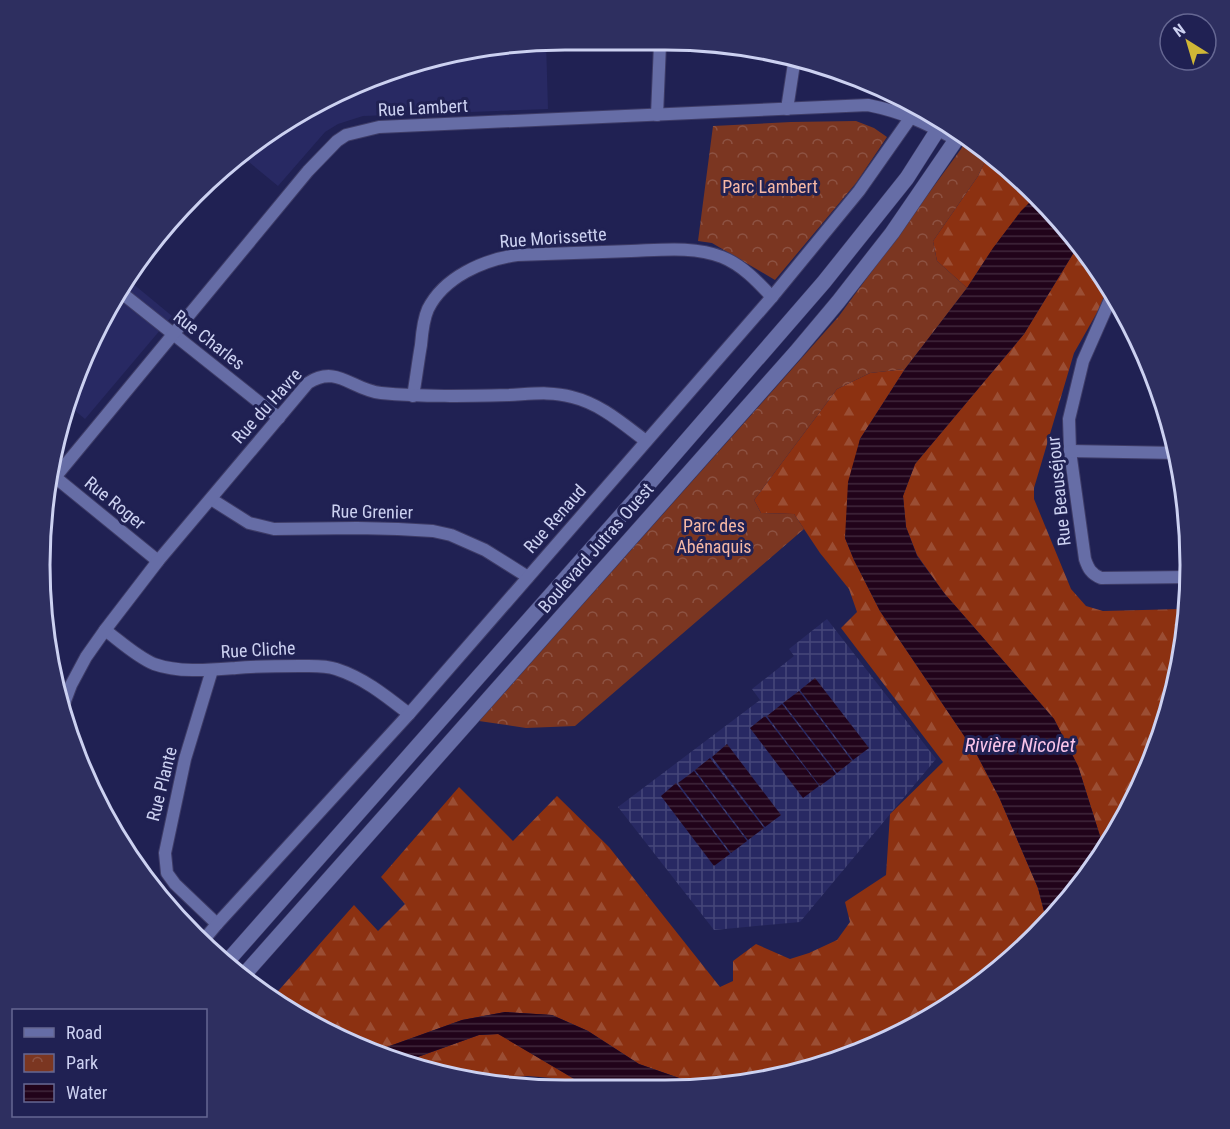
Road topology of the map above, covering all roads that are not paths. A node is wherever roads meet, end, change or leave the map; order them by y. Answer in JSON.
{"nodes":[{"id":1,"x":660,"y":50,"type":"edge"},
{"id":2,"x":794,"y":66,"type":"edge"},
{"id":3,"x":787,"y":109,"type":"junction"},
{"id":4,"x":910,"y":111,"type":"edge"},
{"id":5,"x":914,"y":113,"type":"edge"},
{"id":6,"x":657,"y":115,"type":"junction"},
{"id":7,"x":939,"y":128,"type":"edge"},
{"id":8,"x":957,"y":140,"type":"edge"},
{"id":9,"x":125,"y":296,"type":"edge"},
{"id":10,"x":772,"y":297,"type":"junction"},
{"id":11,"x":1109,"y":302,"type":"edge"},
{"id":12,"x":172,"y":334,"type":"junction"},
{"id":13,"x":413,"y":396,"type":"junction"},
{"id":14,"x":279,"y":418,"type":"junction"},
{"id":15,"x":646,"y":441,"type":"junction"},
{"id":16,"x":1070,"y":451,"type":"junction"},
{"id":17,"x":1168,"y":453,"type":"edge"},
{"id":18,"x":58,"y":471,"type":"edge"},
{"id":19,"x":56,"y":483,"type":"edge"},
{"id":20,"x":211,"y":499,"type":"junction"},
{"id":21,"x":158,"y":561,"type":"junction"},
{"id":22,"x":1180,"y":577,"type":"edge"},
{"id":23,"x":528,"y":578,"type":"junction"},
{"id":24,"x":105,"y":630,"type":"junction"},
{"id":25,"x":212,"y":670,"type":"junction"},
{"id":26,"x":67,"y":697,"type":"edge"},
{"id":27,"x":409,"y":714,"type":"junction"},
{"id":28,"x":217,"y":924,"type":"junction"},
{"id":29,"x":207,"y":936,"type":"edge"},
{"id":30,"x":231,"y":957,"type":"edge"},
{"id":31,"x":248,"y":970,"type":"edge"}],
"edges":[{"from":1,"to":6,"type":"street"},
{"from":2,"to":3,"type":"street"},
{"from":3,"to":4,"type":"street","name":"Rue Lambert"},
{"from":3,"to":6,"type":"street","name":"Rue Lambert"},
{"from":5,"to":10,"type":"street","name":"Rue Renaud"},
{"from":6,"to":12,"type":"street","name":"Rue Lambert"},
{"from":7,"to":30,"type":"main road","name":"Boulevard Jutras Ouest"},
{"from":8,"to":31,"type":"main road","name":"Boulevard Jutras Ouest"},
{"from":9,"to":12,"type":"street","name":"Rue Charles"},
{"from":10,"to":13,"type":"street","name":"Rue Morissette"},
{"from":10,"to":15,"type":"street","name":"Rue Renaud"},
{"from":11,"to":16,"type":"street","name":"Rue Beauséjour"},
{"from":12,"to":14,"type":"street","name":"Rue Charles"},
{"from":12,"to":18,"type":"street","name":"Rue Lambert"},
{"from":13,"to":14,"type":"street","name":"Rue du Havre"},
{"from":13,"to":15,"type":"street","name":"Rue du Havre"},
{"from":14,"to":20,"type":"street","name":"Rue du Havre"},
{"from":15,"to":23,"type":"street","name":"Rue Renaud"},
{"from":16,"to":17,"type":"street"},
{"from":16,"to":22,"type":"street","name":"Rue Beauséjour"},
{"from":19,"to":21,"type":"street","name":"Rue Roger"},
{"from":20,"to":21,"type":"street","name":"Rue du Havre"},
{"from":20,"to":23,"type":"street","name":"Rue Grenier"},
{"from":21,"to":24,"type":"street","name":"Rue du Havre"},
{"from":23,"to":27,"type":"street","name":"Rue Renaud"},
{"from":24,"to":25,"type":"street","name":"Rue Cliche"},
{"from":24,"to":26,"type":"street","name":"Rue du Havre"},
{"from":25,"to":27,"type":"street","name":"Rue Cliche"},
{"from":25,"to":28,"type":"street","name":"Rue Plante"},
{"from":27,"to":28,"type":"street","name":"Rue Renaud"},
{"from":28,"to":29,"type":"street","name":"Rue Renaud"}]}
